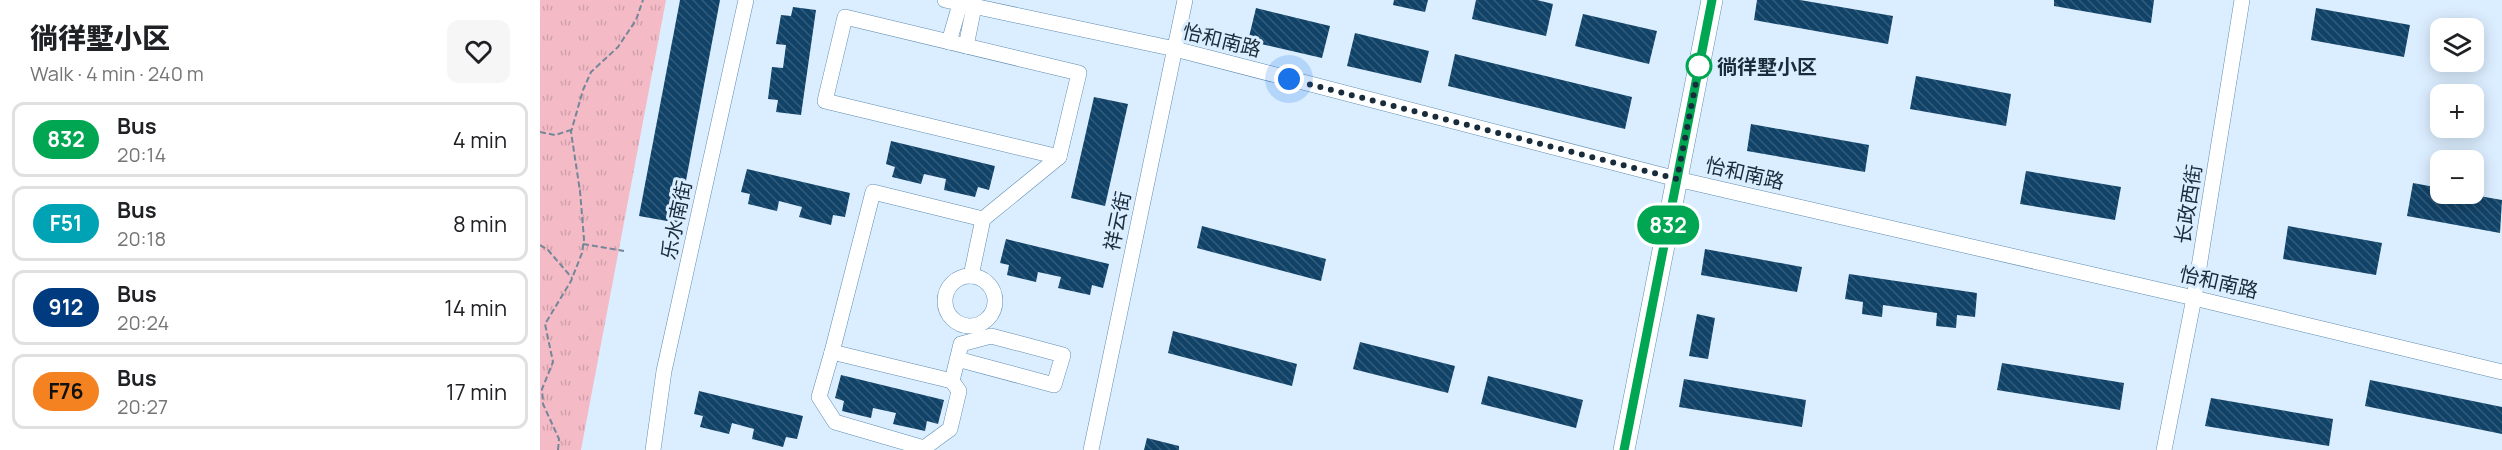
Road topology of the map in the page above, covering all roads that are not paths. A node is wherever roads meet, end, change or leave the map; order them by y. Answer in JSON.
{"nodes":[{"id":1,"x":746,"y":0,"type":"edge"},
{"id":2,"x":1185,"y":0,"type":"edge"},
{"id":3,"x":1712,"y":0,"type":"edge"},
{"id":4,"x":2242,"y":0,"type":"edge"},
{"id":5,"x":959,"y":4,"type":"edge"},
{"id":6,"x":949,"y":42,"type":"junction"},
{"id":7,"x":966,"y":46,"type":"junction"},
{"id":8,"x":1175,"y":49,"type":"junction"},
{"id":9,"x":1059,"y":157,"type":"junction"},
{"id":10,"x":1677,"y":179,"type":"junction"},
{"id":11,"x":983,"y":219,"type":"junction"},
{"id":12,"x":971,"y":276,"type":"junction"},
{"id":13,"x":2194,"y":298,"type":"junction"},
{"id":14,"x":972,"y":333,"type":"junction"},
{"id":15,"x":832,"y":352,"type":"junction"},
{"id":16,"x":957,"y":359,"type":"junction"},
{"id":17,"x":2502,"y":372,"type":"edge"},
{"id":18,"x":952,"y":381,"type":"junction"},
{"id":19,"x":653,"y":450,"type":"edge"},
{"id":20,"x":1091,"y":450,"type":"edge"},
{"id":21,"x":1624,"y":450,"type":"edge"},
{"id":22,"x":2164,"y":450,"type":"edge"}],
"edges":[{"from":1,"to":19,"type":"street","name":"乐水南街"},
{"from":2,"to":8,"type":"street","name":"祥云街"},
{"from":3,"to":10,"type":"street"},
{"from":4,"to":13,"type":"street","name":"长政西街"},
{"from":5,"to":6,"type":"street"},
{"from":5,"to":7,"type":"street"},
{"from":5,"to":8,"type":"street","name":"怡和南路"},
{"from":6,"to":7,"type":"street"},
{"from":6,"to":9,"type":"street"},
{"from":7,"to":9,"type":"street"},
{"from":8,"to":10,"type":"street","name":"怡和南路"},
{"from":8,"to":20,"type":"street","name":"祥云街"},
{"from":9,"to":11,"type":"street"},
{"from":10,"to":13,"type":"street","name":"怡和南路"},
{"from":10,"to":21,"type":"street"},
{"from":11,"to":12,"type":"street"},
{"from":11,"to":15,"type":"street"},
{"from":12,"to":14,"type":"street"},
{"from":12,"to":14,"type":"street"},
{"from":13,"to":17,"type":"street","name":"怡和南路"},
{"from":13,"to":22,"type":"street","name":"长政西街"},
{"from":14,"to":16,"type":"street"},
{"from":14,"to":16,"type":"street"},
{"from":15,"to":18,"type":"street"},
{"from":15,"to":18,"type":"street"},
{"from":16,"to":18,"type":"street"}]}
